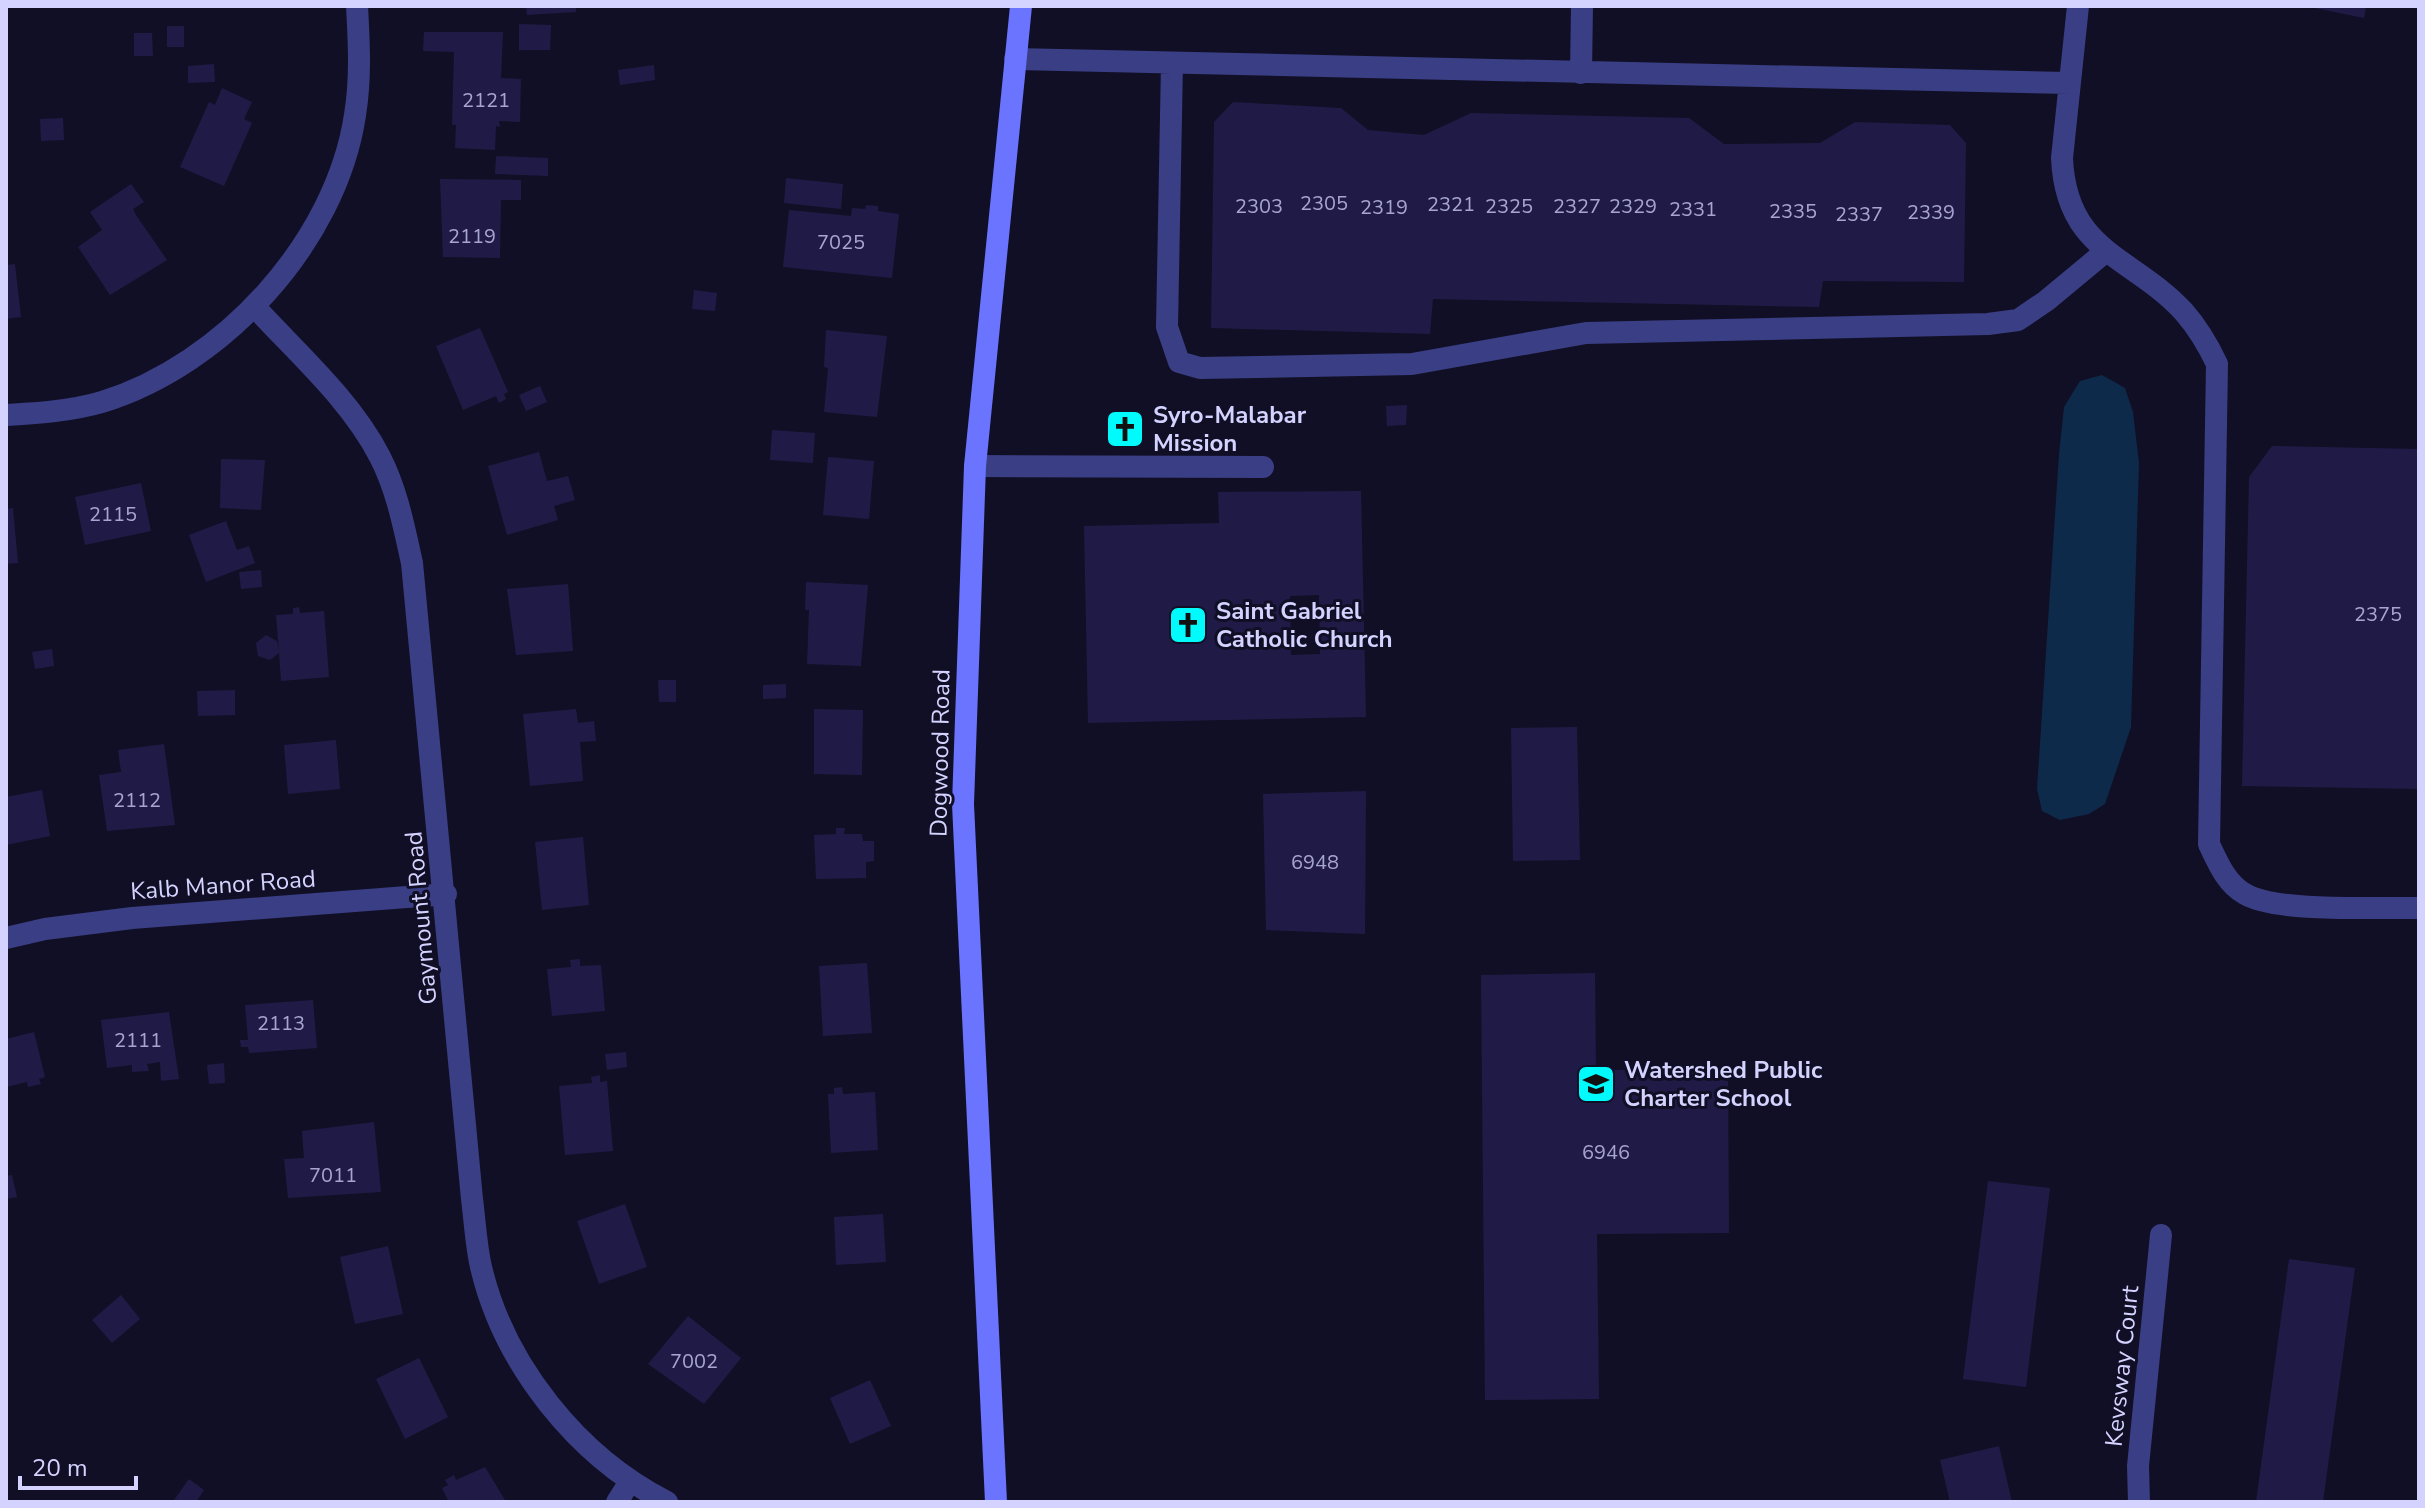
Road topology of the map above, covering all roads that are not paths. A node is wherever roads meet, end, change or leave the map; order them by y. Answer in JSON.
{"nodes":[{"id":1,"x":357,"y":6,"type":"edge"},
{"id":2,"x":1021,"y":6,"type":"edge"},
{"id":3,"x":1582,"y":6,"type":"edge"},
{"id":4,"x":2078,"y":6,"type":"edge"},
{"id":5,"x":1015,"y":59,"type":"junction"},
{"id":6,"x":1172,"y":63,"type":"junction"},
{"id":7,"x":1581,"y":73,"type":"junction"},
{"id":8,"x":2069,"y":83,"type":"junction"},
{"id":9,"x":2105,"y":252,"type":"junction"},
{"id":10,"x":254,"y":306,"type":"junction"},
{"id":11,"x":6,"y":415,"type":"edge"},
{"id":12,"x":975,"y":466,"type":"junction"},
{"id":13,"x":1263,"y":467,"type":"dead end"},
{"id":14,"x":446,"y":894,"type":"junction"},
{"id":15,"x":2419,"y":908,"type":"edge"},
{"id":16,"x":6,"y":938,"type":"edge"},
{"id":17,"x":2161,"y":1235,"type":"dead end"},
{"id":18,"x":623,"y":1492,"type":"edge"},
{"id":19,"x":667,"y":1502,"type":"edge"},
{"id":20,"x":996,"y":1502,"type":"edge"},
{"id":21,"x":2139,"y":1502,"type":"edge"}],
"edges":[{"from":1,"to":10,"type":"street"},
{"from":2,"to":5,"type":"main road","name":"Dogwood Road"},
{"from":3,"to":7,"type":"street"},
{"from":4,"to":8,"type":"street"},
{"from":5,"to":6,"type":"street"},
{"from":5,"to":12,"type":"main road","name":"Dogwood Road"},
{"from":6,"to":7,"type":"street"},
{"from":6,"to":9,"type":"street"},
{"from":7,"to":8,"type":"street"},
{"from":8,"to":9,"type":"street"},
{"from":9,"to":15,"type":"street"},
{"from":10,"to":11,"type":"street"},
{"from":10,"to":14,"type":"street","name":"Gaymount Road"},
{"from":12,"to":13,"type":"street"},
{"from":12,"to":20,"type":"main road","name":"Dogwood Road"},
{"from":14,"to":16,"type":"street","name":"Kalb Manor Road"},
{"from":14,"to":18,"type":"street","name":"Gaymount Road"},
{"from":17,"to":21,"type":"street","name":"Kevsway Court"},
{"from":18,"to":19,"type":"street","name":"Gaymount Road"}]}
